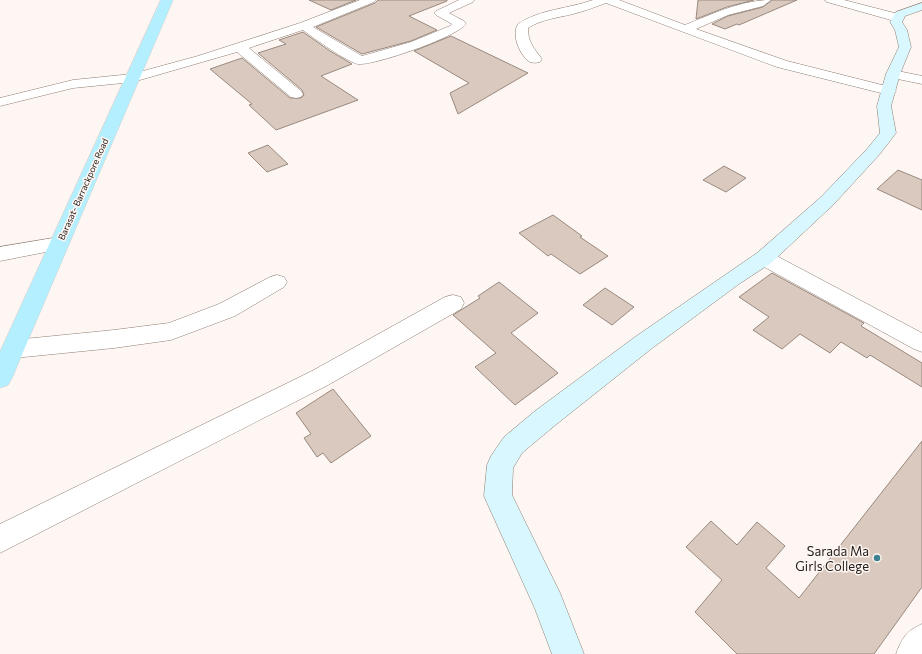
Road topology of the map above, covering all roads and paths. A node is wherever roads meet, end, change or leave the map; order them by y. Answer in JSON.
{"nodes":[{"id":1,"x":167,"y":0,"type":"edge"},
{"id":2,"x":370,"y":0,"type":"edge"},
{"id":3,"x":469,"y":0,"type":"edge"},
{"id":4,"x":604,"y":0,"type":"edge"},
{"id":5,"x":609,"y":0,"type":"edge"},
{"id":6,"x":765,"y":0,"type":"edge"},
{"id":7,"x":831,"y":0,"type":"edge"},
{"id":8,"x":558,"y":4,"type":"dead end"},
{"id":9,"x":922,"y":6,"type":"edge"},
{"id":10,"x":570,"y":11,"type":"junction"},
{"id":11,"x":898,"y":18,"type":"junction"},
{"id":12,"x":304,"y":26,"type":"junction"},
{"id":13,"x":684,"y":29,"type":"junction"},
{"id":14,"x":239,"y":46,"type":"junction"},
{"id":15,"x":535,"y":59,"type":"dead end"},
{"id":16,"x":133,"y":78,"type":"junction"},
{"id":17,"x":922,"y":80,"type":"edge"},
{"id":18,"x":891,"y":82,"type":"junction"},
{"id":19,"x":296,"y":94,"type":"dead end"},
{"id":20,"x":0,"y":102,"type":"edge"},
{"id":21,"x":59,"y":243,"type":"junction"},
{"id":22,"x":0,"y":254,"type":"edge"},
{"id":23,"x":764,"y":258,"type":"junction"},
{"id":24,"x":277,"y":282,"type":"dead end"},
{"id":25,"x":452,"y":303,"type":"dead end"},
{"id":26,"x":922,"y":343,"type":"edge"},
{"id":27,"x":14,"y":349,"type":"junction"},
{"id":28,"x":0,"y":378,"type":"edge"},
{"id":29,"x":0,"y":539,"type":"edge"},
{"id":30,"x":922,"y":640,"type":"edge"},
{"id":31,"x":568,"y":654,"type":"edge"},
{"id":32,"x":912,"y":654,"type":"edge"}],
"edges":[{"from":1,"to":16,"type":"main road","name":"Barasat- Barrackpore Road"},
{"from":2,"to":12,"type":"street"},
{"from":3,"to":12,"type":"street"},
{"from":4,"to":10,"type":"street"},
{"from":5,"to":13,"type":"street"},
{"from":6,"to":13,"type":"street"},
{"from":7,"to":11,"type":"street"},
{"from":8,"to":10,"type":"street"},
{"from":9,"to":11,"type":"street"},
{"from":10,"to":15,"type":"street"},
{"from":11,"to":18,"type":"street"},
{"from":12,"to":14,"type":"street"},
{"from":13,"to":18,"type":"street"},
{"from":14,"to":16,"type":"street"},
{"from":14,"to":19,"type":"street"},
{"from":16,"to":20,"type":"street"},
{"from":16,"to":21,"type":"main road","name":"Barasat- Barrackpore Road"},
{"from":17,"to":18,"type":"street"},
{"from":18,"to":23,"type":"street"},
{"from":21,"to":22,"type":"street"},
{"from":21,"to":27,"type":"main road","name":"Barasat- Barrackpore Road"},
{"from":23,"to":26,"type":"street"},
{"from":23,"to":31,"type":"street"},
{"from":24,"to":27,"type":"street"},
{"from":25,"to":29,"type":"street"},
{"from":27,"to":28,"type":"main road","name":"Barasat- Barrackpore Road"},
{"from":30,"to":32,"type":"street"}]}
